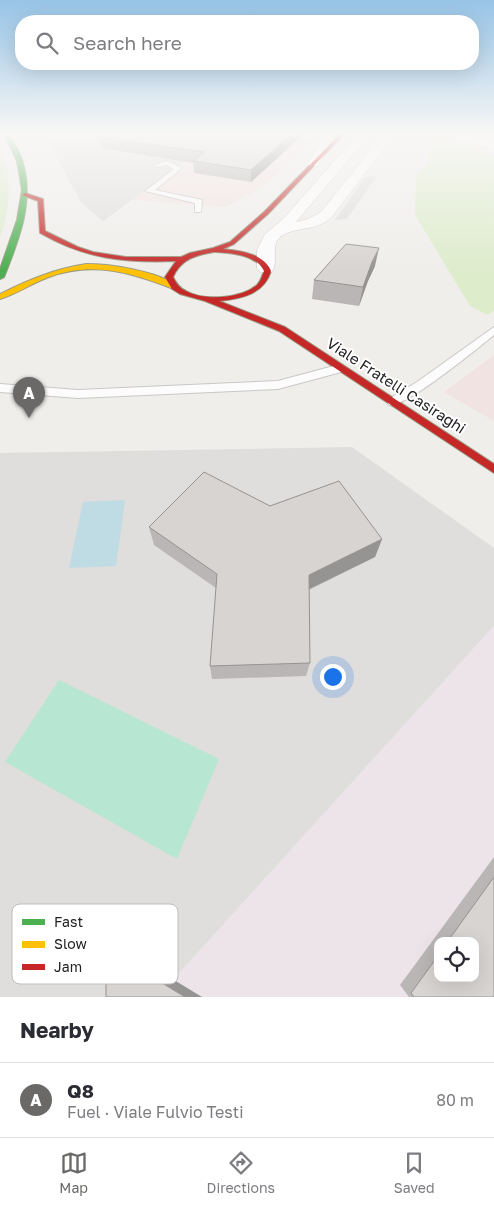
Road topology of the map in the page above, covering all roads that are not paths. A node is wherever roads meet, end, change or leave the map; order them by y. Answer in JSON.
{"nodes":[{"id":1,"x":23,"y":180,"type":"edge"},
{"id":2,"x":165,"y":180,"type":"edge"},
{"id":3,"x":298,"y":180,"type":"edge"},
{"id":4,"x":324,"y":180,"type":"edge"},
{"id":5,"x":354,"y":180,"type":"edge"},
{"id":6,"x":24,"y":195,"type":"junction"},
{"id":7,"x":198,"y":210,"type":"dead end"},
{"id":8,"x":279,"y":230,"type":"junction"},
{"id":9,"x":214,"y":250,"type":"junction"},
{"id":10,"x":180,"y":259,"type":"junction"},
{"id":11,"x":266,"y":268,"type":"junction"},
{"id":12,"x":0,"y":277,"type":"edge"},
{"id":13,"x":263,"y":283,"type":"junction"},
{"id":14,"x":174,"y":286,"type":"junction"},
{"id":15,"x":0,"y":297,"type":"edge"},
{"id":16,"x":205,"y":298,"type":"junction"},
{"id":17,"x":268,"y":298,"type":"dead end"},
{"id":18,"x":274,"y":313,"type":"dead end"},
{"id":19,"x":282,"y":329,"type":"junction"},
{"id":20,"x":494,"y":330,"type":"edge"},
{"id":21,"x":341,"y":368,"type":"junction"},
{"id":22,"x":0,"y":388,"type":"edge"},
{"id":23,"x":393,"y":402,"type":"junction"},
{"id":24,"x":494,"y":469,"type":"edge"}],
"edges":[{"from":1,"to":6,"type":"main road"},
{"from":2,"to":7,"type":"lane"},
{"from":3,"to":9,"type":"main road"},
{"from":4,"to":8,"type":"street"},
{"from":5,"to":8,"type":"street"},
{"from":6,"to":10,"type":"main road"},
{"from":6,"to":12,"type":"main road"},
{"from":8,"to":11,"type":"street"},
{"from":9,"to":10,"type":"main road"},
{"from":9,"to":11,"type":"main road"},
{"from":10,"to":14,"type":"main road"},
{"from":11,"to":13,"type":"main road"},
{"from":13,"to":16,"type":"main road"},
{"from":13,"to":17,"type":"main road"},
{"from":14,"to":15,"type":"main road","name":"Viale Fratelli Casiraghi"},
{"from":14,"to":16,"type":"main road","name":"Viale Fratelli Casiraghi"},
{"from":16,"to":19,"type":"main road","name":"Viale Fratelli Casiraghi"},
{"from":18,"to":19,"type":"main road","name":"Viale Fratelli Casiraghi"},
{"from":19,"to":21,"type":"main road","name":"Viale Fratelli Casiraghi"},
{"from":20,"to":23,"type":"lane"},
{"from":21,"to":22,"type":"lane"},
{"from":21,"to":23,"type":"main road","name":"Viale Fratelli Casiraghi"},
{"from":23,"to":24,"type":"main road","name":"Viale Fratelli Casiraghi"}]}
